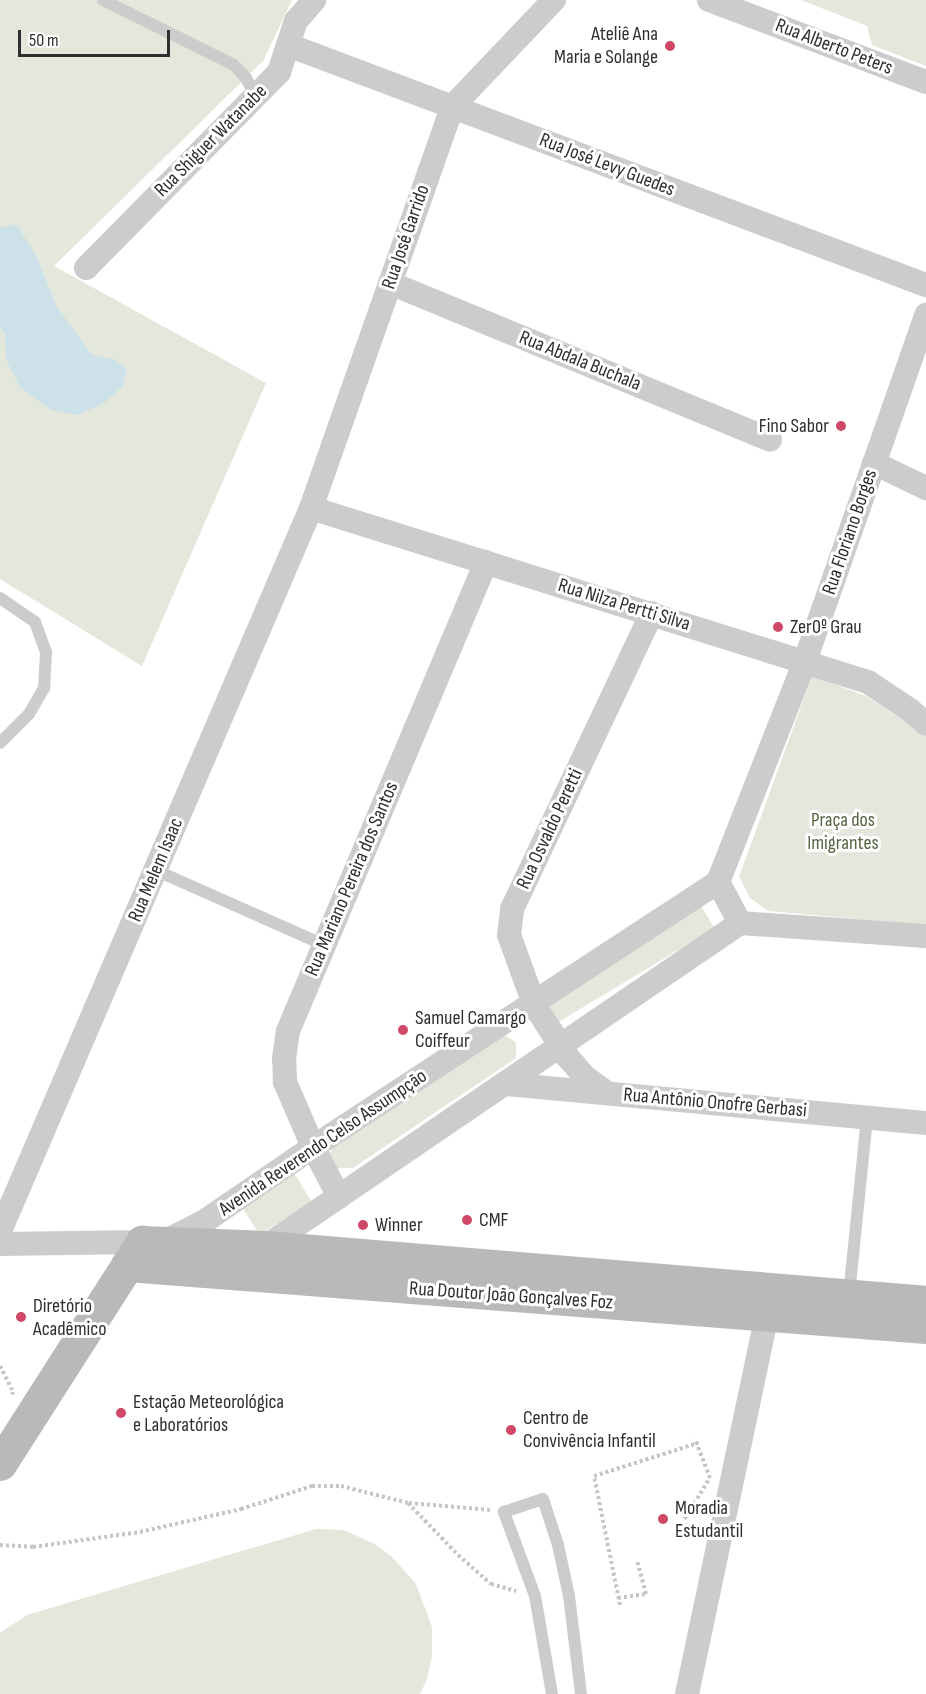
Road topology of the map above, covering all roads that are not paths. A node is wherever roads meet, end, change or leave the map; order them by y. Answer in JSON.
{"nodes":[{"id":1,"x":103,"y":0,"type":"edge"},
{"id":2,"x":314,"y":0,"type":"edge"},
{"id":3,"x":554,"y":0,"type":"edge"},
{"id":4,"x":709,"y":0,"type":"edge"},
{"id":5,"x":288,"y":45,"type":"junction"},
{"id":6,"x":926,"y":82,"type":"edge"},
{"id":7,"x":255,"y":96,"type":"junction"},
{"id":8,"x":452,"y":107,"type":"junction"},
{"id":9,"x":86,"y":268,"type":"dead end"},
{"id":10,"x":390,"y":283,"type":"junction"},
{"id":11,"x":926,"y":285,"type":"edge"},
{"id":12,"x":926,"y":315,"type":"edge"},
{"id":13,"x":770,"y":440,"type":"dead end"},
{"id":14,"x":874,"y":463,"type":"junction"},
{"id":15,"x":926,"y":488,"type":"edge"},
{"id":16,"x":311,"y":508,"type":"junction"},
{"id":17,"x":486,"y":562,"type":"junction"},
{"id":18,"x":0,"y":598,"type":"edge"},
{"id":19,"x":652,"y":613,"type":"junction"},
{"id":20,"x":805,"y":661,"type":"junction"},
{"id":21,"x":926,"y":724,"type":"edge"},
{"id":22,"x":0,"y":743,"type":"edge"},
{"id":23,"x":155,"y":870,"type":"junction"},
{"id":24,"x":718,"y":882,"type":"junction"},
{"id":25,"x":740,"y":922,"type":"junction"},
{"id":26,"x":926,"y":936,"type":"edge"},
{"id":27,"x":324,"y":945,"type":"junction"},
{"id":28,"x":534,"y":1004,"type":"junction"},
{"id":29,"x":561,"y":1046,"type":"junction"},
{"id":30,"x":505,"y":1084,"type":"junction"},
{"id":31,"x":607,"y":1093,"type":"junction"},
{"id":32,"x":867,"y":1117,"type":"junction"},
{"id":33,"x":926,"y":1123,"type":"edge"},
{"id":34,"x":313,"y":1147,"type":"junction"},
{"id":35,"x":339,"y":1197,"type":"junction"},
{"id":36,"x":0,"y":1231,"type":"edge"},
{"id":37,"x":0,"y":1244,"type":"edge"},
{"id":38,"x":266,"y":1247,"type":"junction"},
{"id":39,"x":135,"y":1248,"type":"junction"},
{"id":40,"x":208,"y":1272,"type":"junction"},
{"id":41,"x":849,"y":1296,"type":"junction"},
{"id":42,"x":770,"y":1302,"type":"junction"},
{"id":43,"x":926,"y":1302,"type":"edge"},
{"id":44,"x":926,"y":1327,"type":"edge"},
{"id":45,"x":0,"y":1464,"type":"edge"},
{"id":46,"x":552,"y":1694,"type":"edge"},
{"id":47,"x":581,"y":1694,"type":"edge"},
{"id":48,"x":687,"y":1694,"type":"edge"}],
"edges":[{"from":1,"to":7,"type":"lane"},
{"from":2,"to":5,"type":"street","name":"Rua Shiguer Watanabe"},
{"from":3,"to":8,"type":"street","name":"Rua José Garrido"},
{"from":4,"to":6,"type":"street","name":"Rua Alberto Peters"},
{"from":5,"to":7,"type":"street","name":"Rua Shiguer Watanabe"},
{"from":5,"to":8,"type":"street","name":"Rua José Levy Guedes"},
{"from":7,"to":9,"type":"street","name":"Rua Shiguer Watanabe"},
{"from":8,"to":10,"type":"street","name":"Rua José Garrido"},
{"from":8,"to":11,"type":"street","name":"Rua José Levy Guedes"},
{"from":10,"to":13,"type":"street","name":"Rua Abdala Buchala"},
{"from":10,"to":16,"type":"street","name":"Rua José Garrido"},
{"from":12,"to":14,"type":"street","name":"Rua Floriano Borges"},
{"from":14,"to":15,"type":"street"},
{"from":14,"to":20,"type":"street","name":"Rua Floriano Borges"},
{"from":16,"to":17,"type":"street","name":"Rua Nilza Pertti Silva"},
{"from":16,"to":23,"type":"street","name":"Rua Melem Isaac"},
{"from":17,"to":19,"type":"street","name":"Rua Nilza Pertti Silva"},
{"from":17,"to":27,"type":"street","name":"Rua Mariano Pereira dos Santos"},
{"from":18,"to":22,"type":"lane"},
{"from":19,"to":20,"type":"street","name":"Rua Nilza Pertti Silva"},
{"from":19,"to":28,"type":"street","name":"Rua Osvaldo Peretti"},
{"from":20,"to":21,"type":"street","name":"Rua Nilza Pertti Silva"},
{"from":20,"to":24,"type":"street","name":"Rua Floriano Borges"},
{"from":23,"to":27,"type":"lane"},
{"from":23,"to":36,"type":"street","name":"Rua Melem Isaac"},
{"from":24,"to":25,"type":"street"},
{"from":24,"to":28,"type":"street","name":"Avenida Reverendo Celso Assumpção"},
{"from":25,"to":26,"type":"street"},
{"from":25,"to":29,"type":"street"},
{"from":27,"to":34,"type":"street","name":"Rua Mariano Pereira dos Santos"},
{"from":28,"to":29,"type":"street","name":"Rua Osvaldo Peretti"},
{"from":28,"to":34,"type":"street","name":"Avenida Reverendo Celso Assumpção"},
{"from":29,"to":30,"type":"street"},
{"from":29,"to":31,"type":"street","name":"Rua Osvaldo Peretti"},
{"from":30,"to":31,"type":"street","name":"Rua Antônio Onofre Gerbasi"},
{"from":30,"to":35,"type":"street"},
{"from":31,"to":32,"type":"street","name":"Rua Antônio Onofre Gerbasi"},
{"from":32,"to":33,"type":"street","name":"Rua Antônio Onofre Gerbasi"},
{"from":32,"to":41,"type":"lane"},
{"from":34,"to":35,"type":"street","name":"Rua Mariano Pereira dos Santos"},
{"from":34,"to":39,"type":"street","name":"Avenida Reverendo Celso Assumpção"},
{"from":35,"to":38,"type":"street"},
{"from":37,"to":39,"type":"street","name":"Rua Doutor João Gonçalves Foz"},
{"from":38,"to":39,"type":"street","name":"Rua Doutor João Gonçalves Foz"},
{"from":38,"to":40,"type":"street"},
{"from":38,"to":42,"type":"street","name":"Rua Doutor João Gonçalves Foz"},
{"from":39,"to":40,"type":"street","name":"Rua Doutor João Gonçalves Foz"},
{"from":39,"to":45,"type":"street"},
{"from":40,"to":42,"type":"street","name":"Rua Doutor João Gonçalves Foz"},
{"from":41,"to":42,"type":"street","name":"Rua Doutor João Gonçalves Foz"},
{"from":41,"to":43,"type":"street","name":"Rua Doutor João Gonçalves Foz"},
{"from":42,"to":44,"type":"street","name":"Rua Doutor João Gonçalves Foz"},
{"from":42,"to":48,"type":"street"},
{"from":46,"to":47,"type":"lane"}]}
